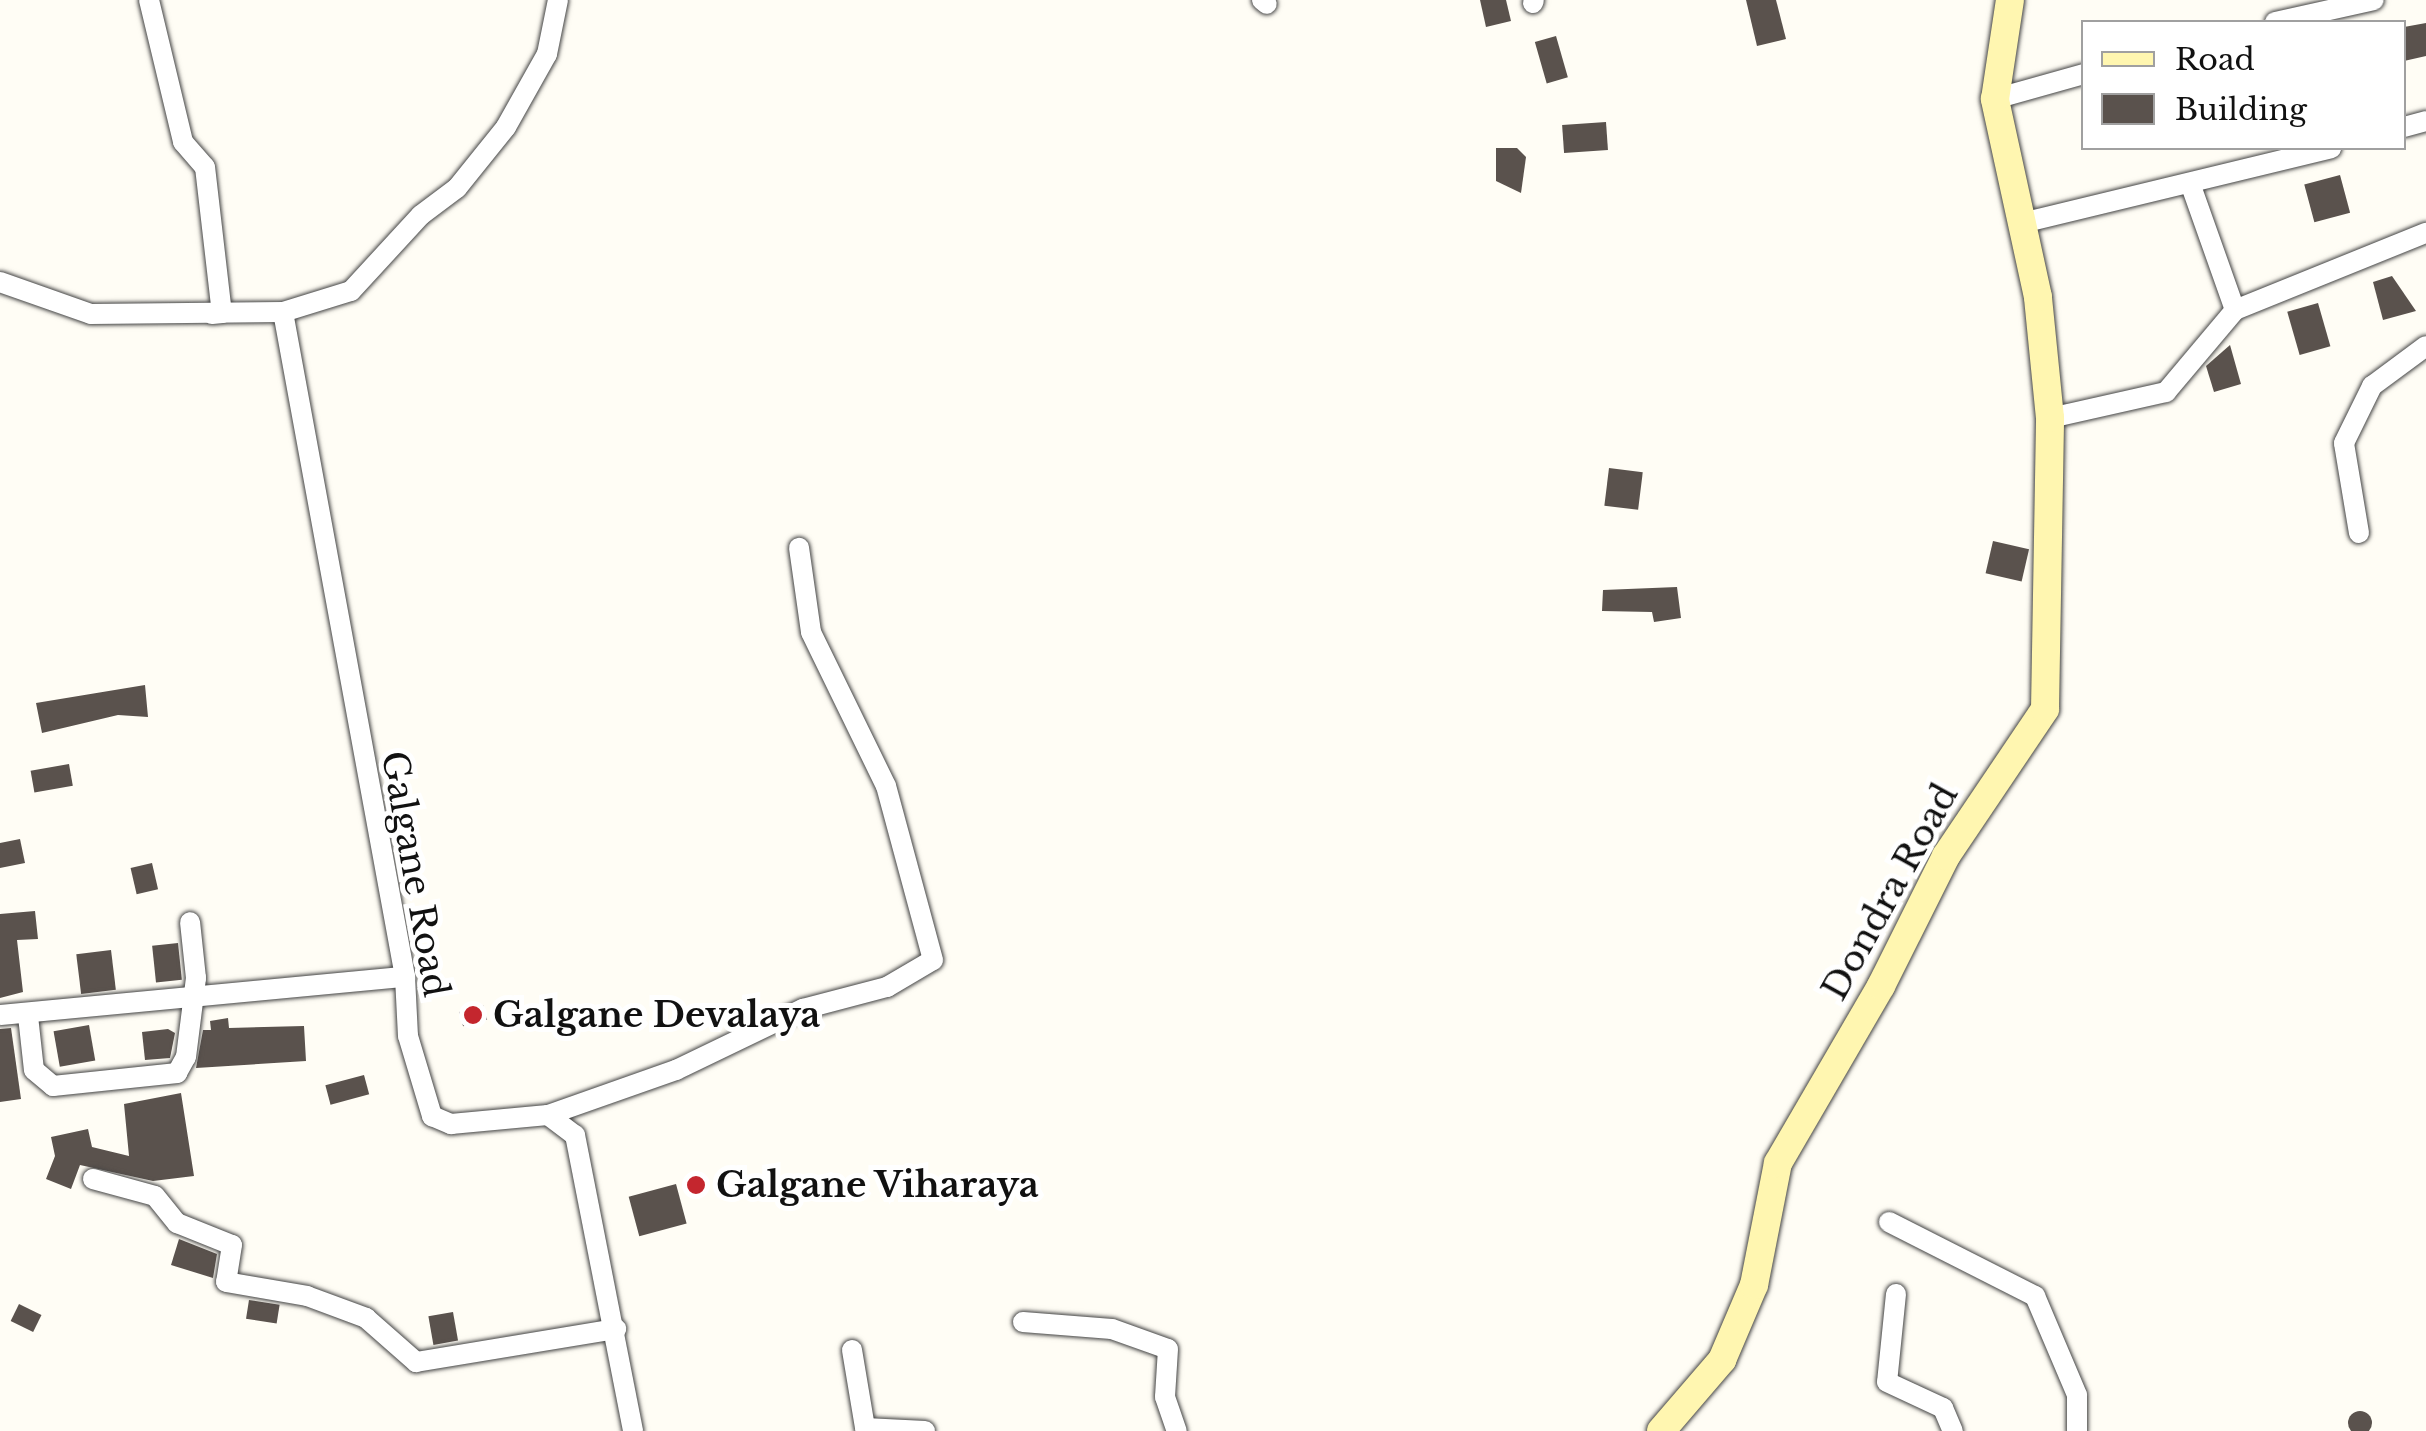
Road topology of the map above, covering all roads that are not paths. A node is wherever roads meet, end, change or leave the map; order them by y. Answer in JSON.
{"nodes":[{"id":1,"x":148,"y":0,"type":"edge"},
{"id":2,"x":558,"y":0,"type":"edge"},
{"id":3,"x":2010,"y":0,"type":"edge"},
{"id":4,"x":2374,"y":0,"type":"edge"},
{"id":5,"x":2285,"y":20,"type":"edge"},
{"id":6,"x":2081,"y":75,"type":"edge"},
{"id":7,"x":1995,"y":99,"type":"junction"},
{"id":8,"x":2323,"y":150,"type":"edge"},
{"id":9,"x":2190,"y":183,"type":"junction"},
{"id":10,"x":2022,"y":223,"type":"junction"},
{"id":11,"x":2426,"y":234,"type":"edge"},
{"id":12,"x":0,"y":284,"type":"edge"},
{"id":13,"x":2236,"y":310,"type":"junction"},
{"id":14,"x":284,"y":312,"type":"junction"},
{"id":15,"x":222,"y":313,"type":"junction"},
{"id":16,"x":2426,"y":346,"type":"edge"},
{"id":17,"x":2050,"y":418,"type":"junction"},
{"id":18,"x":2359,"y":533,"type":"dead end"},
{"id":19,"x":798,"y":548,"type":"dead end"},
{"id":20,"x":190,"y":922,"type":"dead end"},
{"id":21,"x":405,"y":977,"type":"junction"},
{"id":22,"x":189,"y":999,"type":"junction"},
{"id":23,"x":0,"y":1015,"type":"edge"},
{"id":24,"x":28,"y":1016,"type":"junction"},
{"id":25,"x":548,"y":1116,"type":"junction"},
{"id":26,"x":93,"y":1179,"type":"dead end"},
{"id":27,"x":1890,"y":1222,"type":"dead end"},
{"id":28,"x":1896,"y":1294,"type":"dead end"},
{"id":29,"x":1023,"y":1322,"type":"dead end"},
{"id":30,"x":616,"y":1328,"type":"junction"},
{"id":31,"x":852,"y":1350,"type":"dead end"},
{"id":32,"x":634,"y":1431,"type":"edge"},
{"id":33,"x":925,"y":1431,"type":"edge"},
{"id":34,"x":1177,"y":1431,"type":"edge"},
{"id":35,"x":1661,"y":1431,"type":"edge"},
{"id":36,"x":1952,"y":1431,"type":"edge"},
{"id":37,"x":2077,"y":1431,"type":"edge"}],
"edges":[{"from":1,"to":15,"type":"street"},
{"from":2,"to":14,"type":"street"},
{"from":3,"to":7,"type":"street","name":"Dondra Road"},
{"from":4,"to":5,"type":"street"},
{"from":6,"to":7,"type":"street"},
{"from":7,"to":10,"type":"street","name":"Dondra Road"},
{"from":8,"to":9,"type":"street"},
{"from":9,"to":10,"type":"street"},
{"from":9,"to":13,"type":"street"},
{"from":10,"to":17,"type":"street","name":"Dondra Road"},
{"from":11,"to":13,"type":"street"},
{"from":12,"to":15,"type":"street"},
{"from":13,"to":17,"type":"street"},
{"from":14,"to":15,"type":"street"},
{"from":14,"to":21,"type":"street","name":"Galgane Road"},
{"from":16,"to":18,"type":"street"},
{"from":17,"to":35,"type":"street","name":"Dondra Road"},
{"from":19,"to":25,"type":"street"},
{"from":20,"to":22,"type":"street"},
{"from":21,"to":22,"type":"street"},
{"from":21,"to":25,"type":"street","name":"Galgane Road"},
{"from":22,"to":24,"type":"street"},
{"from":22,"to":24,"type":"street"},
{"from":23,"to":24,"type":"street"},
{"from":25,"to":30,"type":"street"},
{"from":26,"to":30,"type":"street"},
{"from":27,"to":37,"type":"street"},
{"from":28,"to":36,"type":"street"},
{"from":29,"to":34,"type":"street"},
{"from":30,"to":32,"type":"street"},
{"from":31,"to":33,"type":"street"}]}
